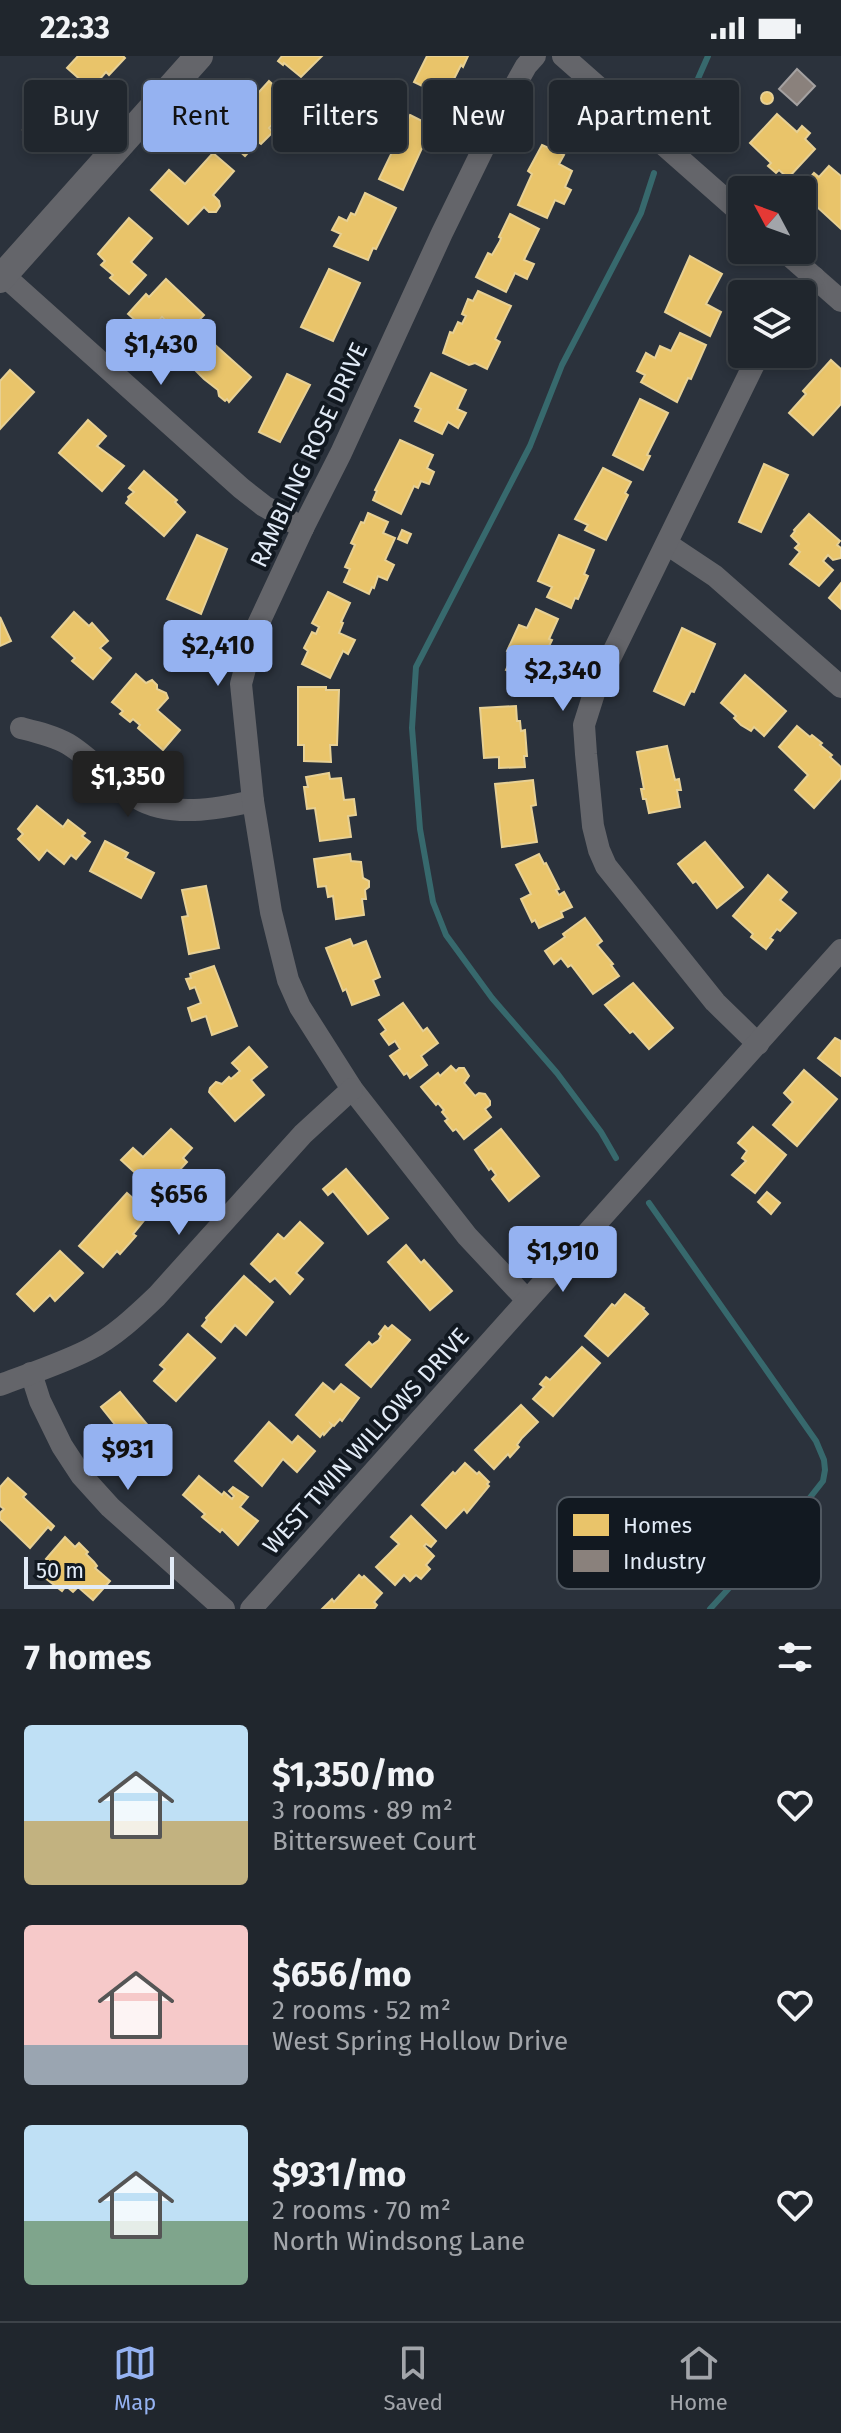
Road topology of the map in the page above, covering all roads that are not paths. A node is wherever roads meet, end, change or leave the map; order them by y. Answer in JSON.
{"nodes":[{"id":1,"x":199,"y":56,"type":"edge"},
{"id":2,"x":535,"y":56,"type":"edge"},
{"id":3,"x":563,"y":56,"type":"edge"},
{"id":4,"x":728,"y":202,"type":"edge"},
{"id":5,"x":1,"y":276,"type":"edge"},
{"id":6,"x":816,"y":290,"type":"edge"},
{"id":7,"x":841,"y":301,"type":"edge"},
{"id":8,"x":752,"y":368,"type":"edge"},
{"id":9,"x":303,"y":528,"type":"junction"},
{"id":10,"x":667,"y":544,"type":"junction"},
{"id":11,"x":841,"y":687,"type":"edge"},
{"id":12,"x":21,"y":728,"type":"dead end"},
{"id":13,"x":253,"y":801,"type":"junction"},
{"id":14,"x":841,"y":950,"type":"edge"},
{"id":15,"x":758,"y":1044,"type":"junction"},
{"id":16,"x":352,"y":1089,"type":"junction"},
{"id":17,"x":527,"y":1300,"type":"junction"},
{"id":18,"x":31,"y":1373,"type":"junction"},
{"id":19,"x":0,"y":1385,"type":"edge"},
{"id":20,"x":224,"y":1609,"type":"edge"},
{"id":21,"x":251,"y":1609,"type":"edge"}],
"edges":[{"from":1,"to":5,"type":"street"},
{"from":2,"to":9,"type":"street","name":"RAMBLING ROSE DRIVE"},
{"from":3,"to":4,"type":"street"},
{"from":5,"to":9,"type":"street"},
{"from":6,"to":7,"type":"street"},
{"from":8,"to":10,"type":"street"},
{"from":9,"to":13,"type":"street","name":"RAMBLING ROSE DRIVE"},
{"from":10,"to":11,"type":"street"},
{"from":10,"to":15,"type":"street"},
{"from":12,"to":13,"type":"street"},
{"from":13,"to":16,"type":"street","name":"RAMBLING ROSE DRIVE"},
{"from":14,"to":15,"type":"street","name":"WEST TWIN WILLOWS DRIVE"},
{"from":15,"to":17,"type":"street","name":"WEST TWIN WILLOWS DRIVE"},
{"from":16,"to":17,"type":"street","name":"RAMBLING ROSE DRIVE"},
{"from":16,"to":18,"type":"street"},
{"from":17,"to":21,"type":"street","name":"WEST TWIN WILLOWS DRIVE"},
{"from":18,"to":19,"type":"street"},
{"from":18,"to":20,"type":"street"}]}
